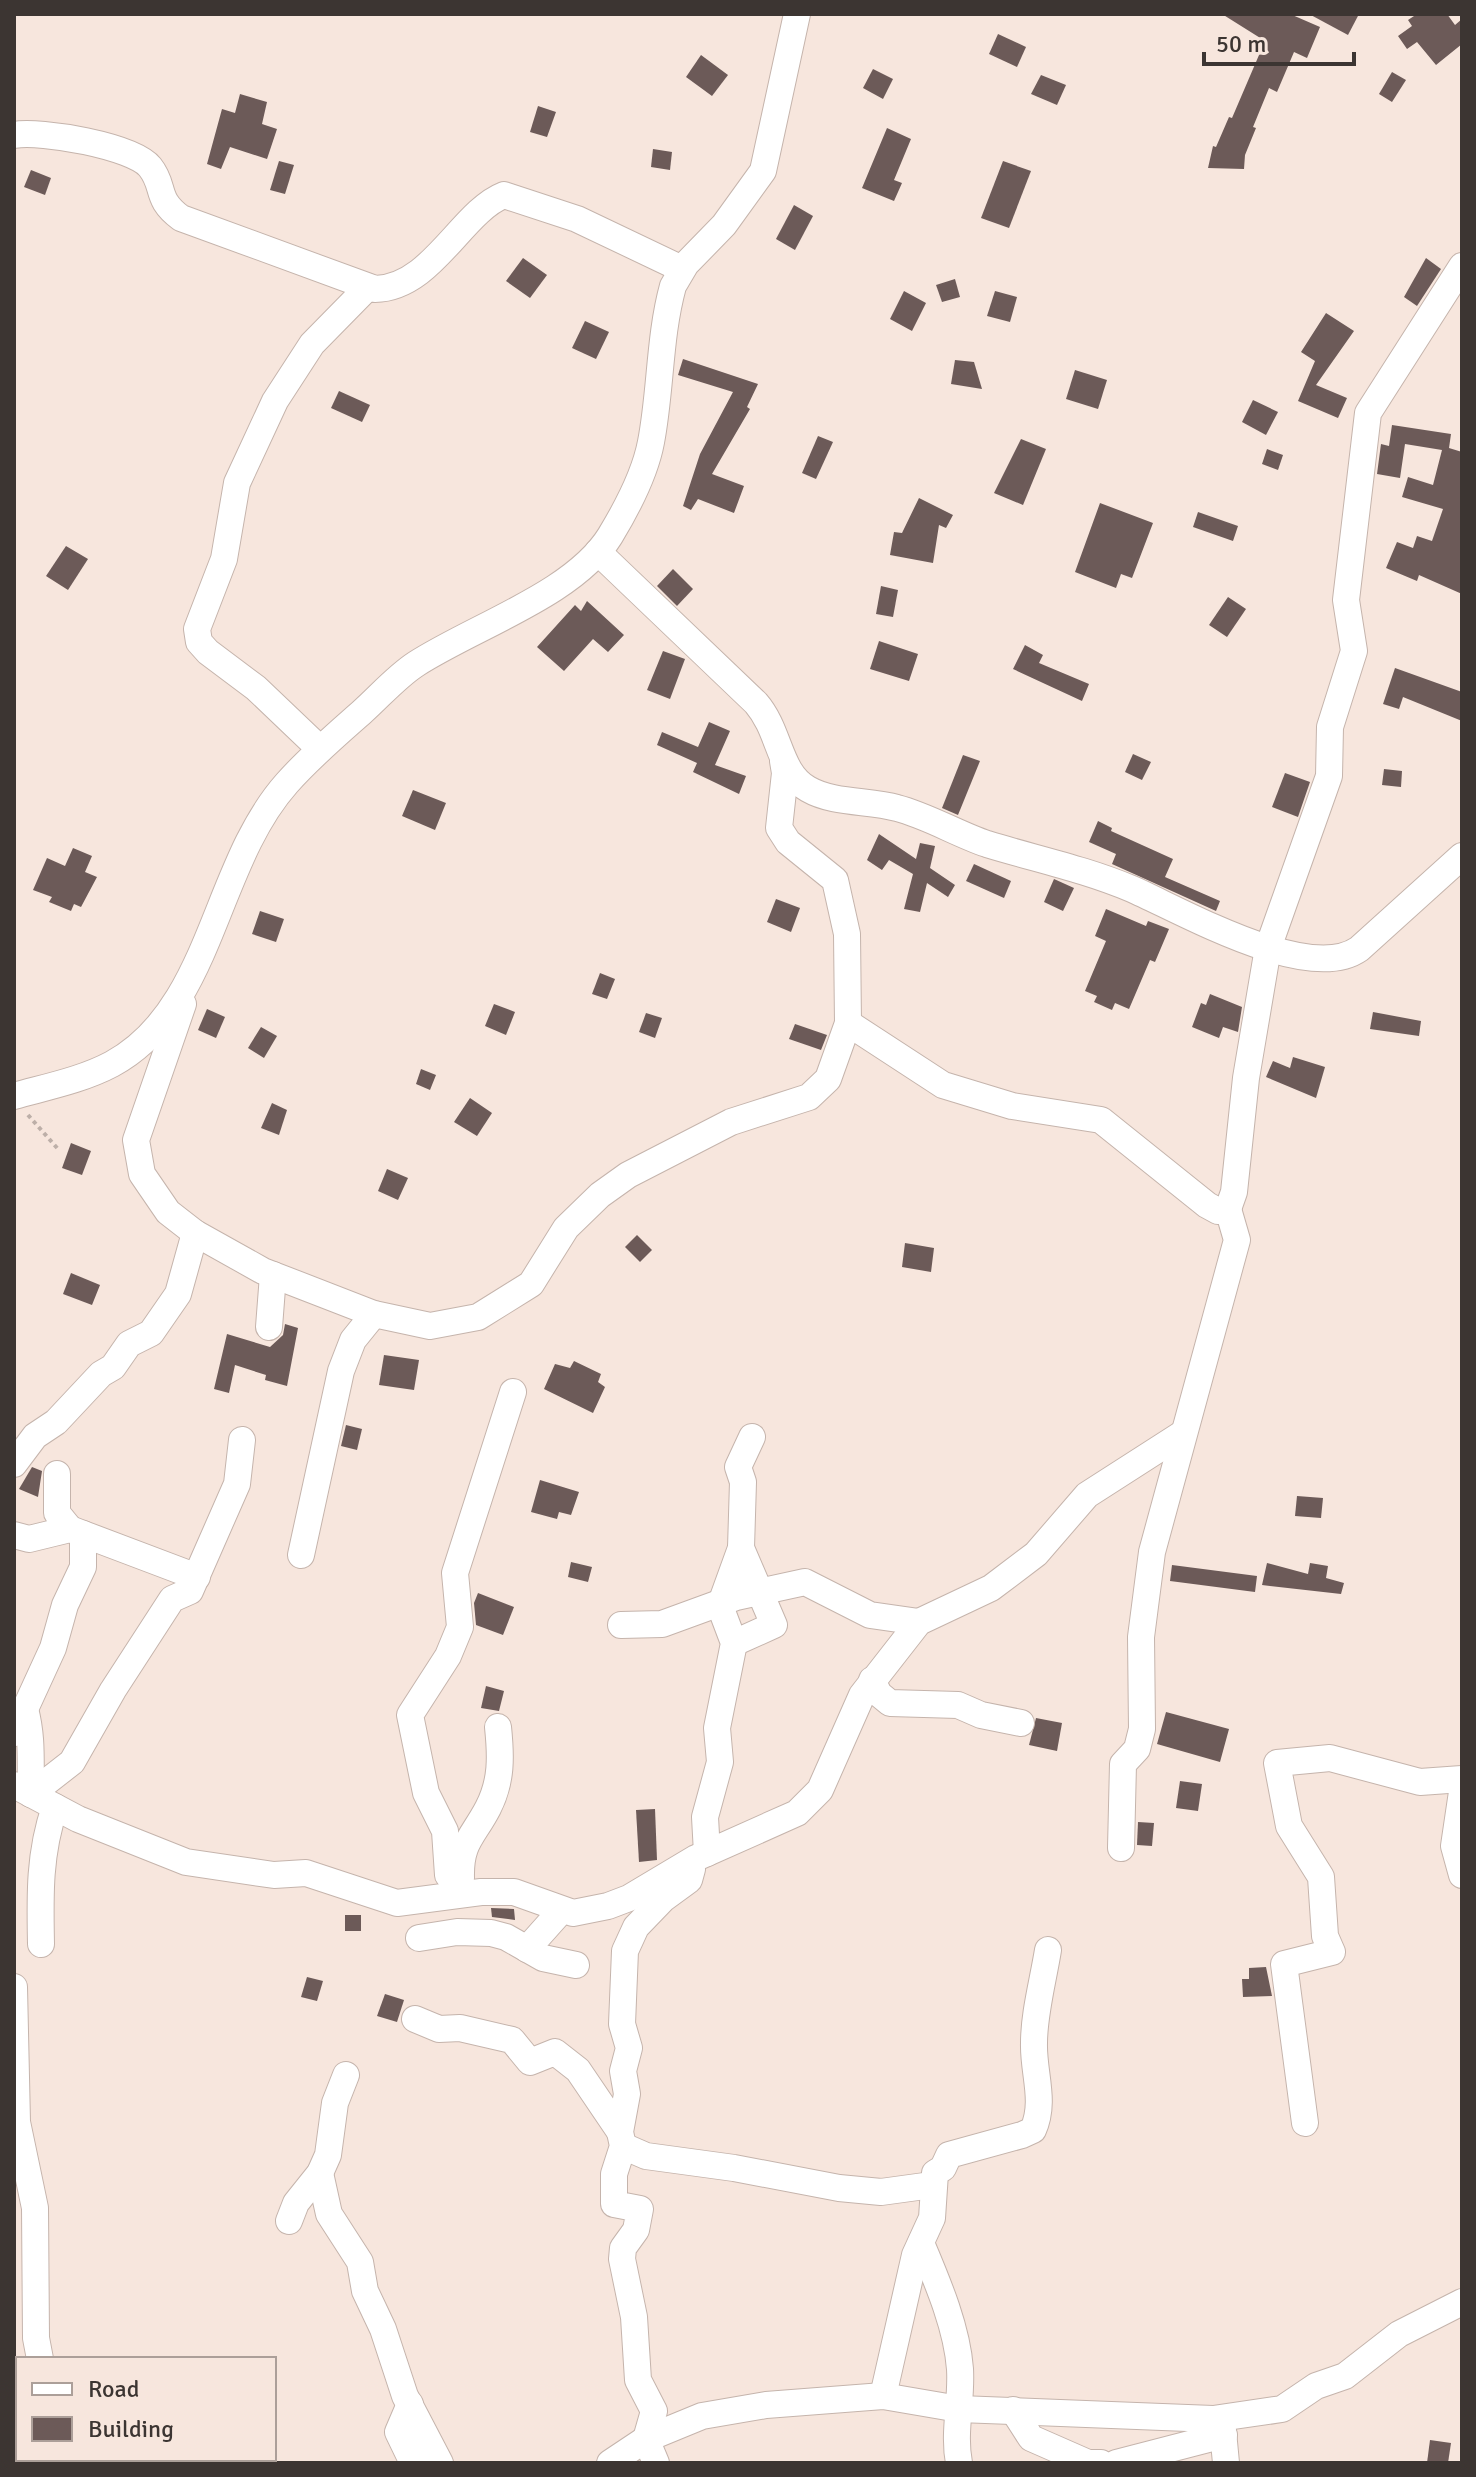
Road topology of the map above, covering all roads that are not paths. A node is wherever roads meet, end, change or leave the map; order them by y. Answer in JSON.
{"nodes":[{"id":1,"x":797,"y":14,"type":"edge"},
{"id":2,"x":14,"y":135,"type":"edge"},
{"id":3,"x":1462,"y":266,"type":"edge"},
{"id":4,"x":682,"y":269,"type":"junction"},
{"id":5,"x":368,"y":287,"type":"junction"},
{"id":6,"x":598,"y":552,"type":"junction"},
{"id":7,"x":320,"y":749,"type":"junction"},
{"id":8,"x":783,"y":761,"type":"junction"},
{"id":9,"x":1462,"y":856,"type":"edge"},
{"id":10,"x":1268,"y":948,"type":"junction"},
{"id":11,"x":188,"y":984,"type":"junction"},
{"id":12,"x":848,"y":1023,"type":"junction"},
{"id":13,"x":18,"y":1095,"type":"edge"},
{"id":14,"x":1228,"y":1209,"type":"junction"},
{"id":15,"x":195,"y":1233,"type":"junction"},
{"id":16,"x":273,"y":1275,"type":"junction"},
{"id":17,"x":374,"y":1314,"type":"junction"},
{"id":18,"x":269,"y":1327,"type":"dead end"},
{"id":19,"x":513,"y":1392,"type":"dead end"},
{"id":20,"x":1182,"y":1434,"type":"junction"},
{"id":21,"x":752,"y":1437,"type":"dead end"},
{"id":22,"x":242,"y":1440,"type":"dead end"},
{"id":23,"x":14,"y":1464,"type":"edge"},
{"id":24,"x":57,"y":1474,"type":"dead end"},
{"id":25,"x":76,"y":1532,"type":"junction"},
{"id":26,"x":14,"y":1535,"type":"edge"},
{"id":27,"x":741,"y":1548,"type":"junction"},
{"id":28,"x":301,"y":1555,"type":"dead end"},
{"id":29,"x":197,"y":1577,"type":"junction"},
{"id":30,"x":762,"y":1592,"type":"junction"},
{"id":31,"x":720,"y":1606,"type":"junction"},
{"id":32,"x":621,"y":1625,"type":"dead end"},
{"id":33,"x":905,"y":1629,"type":"junction"},
{"id":34,"x":734,"y":1643,"type":"junction"},
{"id":35,"x":872,"y":1680,"type":"junction"},
{"id":36,"x":25,"y":1709,"type":"junction"},
{"id":37,"x":1021,"y":1723,"type":"dead end"},
{"id":38,"x":498,"y":1727,"type":"dead end"},
{"id":39,"x":14,"y":1733,"type":"edge"},
{"id":40,"x":1462,"y":1779,"type":"edge"},
{"id":41,"x":23,"y":1789,"type":"edge"},
{"id":42,"x":1462,"y":1792,"type":"edge"},
{"id":43,"x":55,"y":1807,"type":"junction"},
{"id":44,"x":1121,"y":1848,"type":"dead end"},
{"id":45,"x":701,"y":1856,"type":"junction"},
{"id":46,"x":1462,"y":1875,"type":"edge"},
{"id":47,"x":462,"y":1894,"type":"junction"},
{"id":48,"x":560,"y":1912,"type":"junction"},
{"id":49,"x":419,"y":1938,"type":"dead end"},
{"id":50,"x":41,"y":1944,"type":"dead end"},
{"id":51,"x":527,"y":1949,"type":"junction"},
{"id":52,"x":1048,"y":1950,"type":"dead end"},
{"id":53,"x":576,"y":1965,"type":"dead end"},
{"id":54,"x":14,"y":1987,"type":"edge"},
{"id":55,"x":415,"y":2019,"type":"dead end"},
{"id":56,"x":346,"y":2075,"type":"dead end"},
{"id":57,"x":1305,"y":2123,"type":"dead end"},
{"id":58,"x":622,"y":2139,"type":"junction"},
{"id":59,"x":320,"y":2173,"type":"junction"},
{"id":60,"x":932,"y":2185,"type":"junction"},
{"id":61,"x":289,"y":2221,"type":"dead end"},
{"id":62,"x":921,"y":2243,"type":"junction"},
{"id":63,"x":1462,"y":2302,"type":"edge"},
{"id":64,"x":40,"y":2357,"type":"edge"},
{"id":65,"x":883,"y":2396,"type":"junction"},
{"id":66,"x":410,"y":2404,"type":"junction"},
{"id":67,"x":959,"y":2409,"type":"junction"},
{"id":68,"x":1013,"y":2410,"type":"junction"},
{"id":69,"x":1223,"y":2426,"type":"junction"},
{"id":70,"x":651,"y":2451,"type":"edge"},
{"id":71,"x":413,"y":2463,"type":"edge"},
{"id":72,"x":440,"y":2463,"type":"edge"},
{"id":73,"x":610,"y":2463,"type":"edge"},
{"id":74,"x":959,"y":2463,"type":"edge"},
{"id":75,"x":1101,"y":2463,"type":"edge"},
{"id":76,"x":1116,"y":2463,"type":"edge"},
{"id":77,"x":1226,"y":2463,"type":"edge"}],
"edges":[{"from":1,"to":4,"type":"street"},
{"from":2,"to":5,"type":"street"},
{"from":3,"to":10,"type":"street"},
{"from":4,"to":5,"type":"street"},
{"from":4,"to":6,"type":"street"},
{"from":5,"to":7,"type":"street"},
{"from":6,"to":7,"type":"street"},
{"from":6,"to":8,"type":"street"},
{"from":7,"to":11,"type":"street"},
{"from":8,"to":10,"type":"street"},
{"from":8,"to":12,"type":"street"},
{"from":9,"to":10,"type":"street"},
{"from":10,"to":14,"type":"street"},
{"from":11,"to":13,"type":"street"},
{"from":11,"to":15,"type":"street"},
{"from":12,"to":14,"type":"street"},
{"from":12,"to":17,"type":"street"},
{"from":14,"to":20,"type":"street"},
{"from":15,"to":16,"type":"street"},
{"from":15,"to":23,"type":"street"},
{"from":16,"to":17,"type":"street"},
{"from":16,"to":18,"type":"street"},
{"from":17,"to":28,"type":"street"},
{"from":19,"to":47,"type":"street"},
{"from":20,"to":33,"type":"street"},
{"from":20,"to":44,"type":"street"},
{"from":21,"to":27,"type":"street"},
{"from":22,"to":29,"type":"street"},
{"from":24,"to":25,"type":"street"},
{"from":25,"to":26,"type":"street"},
{"from":25,"to":29,"type":"street"},
{"from":25,"to":36,"type":"street"},
{"from":27,"to":30,"type":"street"},
{"from":27,"to":31,"type":"street"},
{"from":29,"to":41,"type":"street"},
{"from":30,"to":31,"type":"street"},
{"from":30,"to":33,"type":"street"},
{"from":30,"to":34,"type":"street"},
{"from":31,"to":32,"type":"street"},
{"from":31,"to":34,"type":"street"},
{"from":33,"to":35,"type":"street"},
{"from":34,"to":45,"type":"street"},
{"from":35,"to":37,"type":"street"},
{"from":35,"to":45,"type":"street"},
{"from":36,"to":39,"type":"street"},
{"from":36,"to":41,"type":"street"},
{"from":38,"to":47,"type":"street"},
{"from":40,"to":57,"type":"street"},
{"from":41,"to":43,"type":"street"},
{"from":42,"to":46,"type":"street"},
{"from":43,"to":47,"type":"street"},
{"from":43,"to":50,"type":"street"},
{"from":45,"to":48,"type":"street"},
{"from":45,"to":58,"type":"street"},
{"from":47,"to":48,"type":"street"},
{"from":48,"to":51,"type":"street"},
{"from":49,"to":51,"type":"street"},
{"from":51,"to":53,"type":"street"},
{"from":52,"to":60,"type":"street"},
{"from":54,"to":64,"type":"street"},
{"from":55,"to":58,"type":"street"},
{"from":56,"to":59,"type":"street"},
{"from":58,"to":60,"type":"street"},
{"from":58,"to":70,"type":"street"},
{"from":59,"to":61,"type":"street"},
{"from":59,"to":66,"type":"street"},
{"from":60,"to":62,"type":"street"},
{"from":62,"to":65,"type":"street"},
{"from":62,"to":67,"type":"street"},
{"from":63,"to":69,"type":"street"},
{"from":65,"to":67,"type":"street"},
{"from":65,"to":70,"type":"street"},
{"from":66,"to":71,"type":"street"},
{"from":66,"to":72,"type":"street"},
{"from":67,"to":68,"type":"street"},
{"from":67,"to":74,"type":"street"},
{"from":68,"to":69,"type":"street"},
{"from":68,"to":75,"type":"street"},
{"from":69,"to":76,"type":"street"},
{"from":69,"to":77,"type":"street"},
{"from":70,"to":73,"type":"street"}]}
